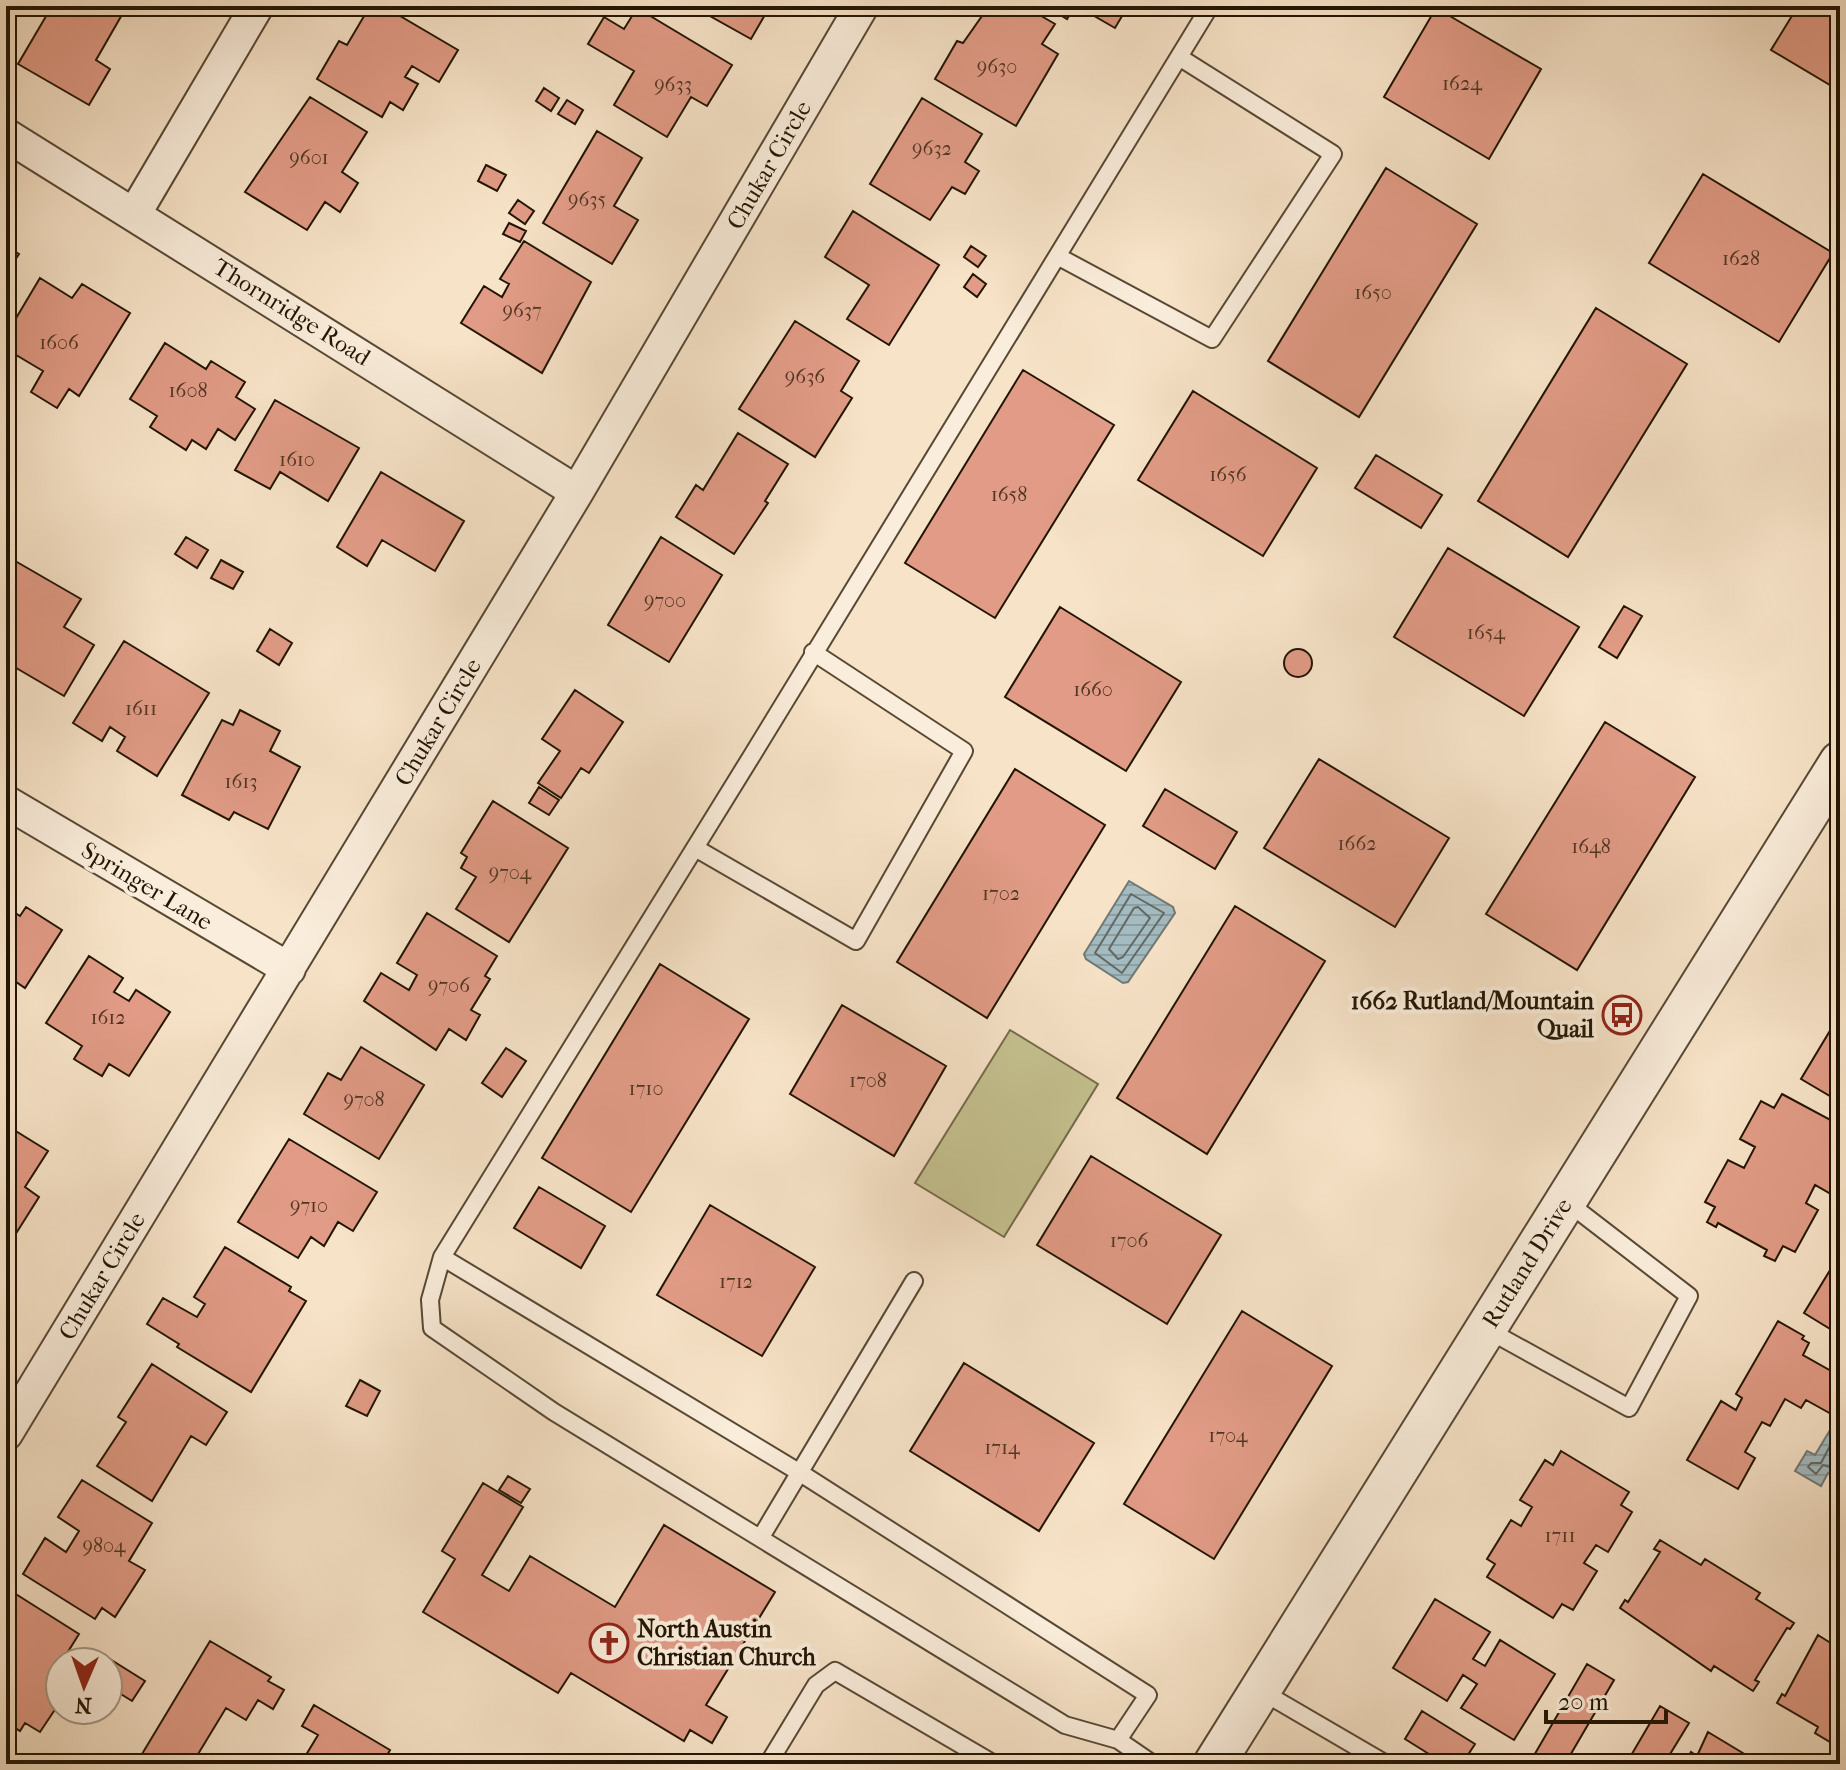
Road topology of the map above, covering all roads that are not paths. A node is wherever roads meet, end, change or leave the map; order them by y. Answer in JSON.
{"nodes":[{"id":1,"x":257,"y":6,"type":"edge"},
{"id":2,"x":862,"y":6,"type":"edge"},
{"id":3,"x":1210,"y":6,"type":"edge"},
{"id":4,"x":1179,"y":57,"type":"junction"},
{"id":5,"x":6,"y":135,"type":"edge"},
{"id":6,"x":135,"y":213,"type":"junction"},
{"id":7,"x":1059,"y":257,"type":"junction"},
{"id":8,"x":577,"y":492,"type":"junction"},
{"id":9,"x":813,"y":652,"type":"junction"},
{"id":10,"x":1837,"y":774,"type":"edge"},
{"id":11,"x":6,"y":802,"type":"edge"},
{"id":12,"x":697,"y":849,"type":"junction"},
{"id":13,"x":289,"y":969,"type":"junction"},
{"id":14,"x":1565,"y":1202,"type":"junction"},
{"id":15,"x":442,"y":1257,"type":"junction"},
{"id":16,"x":914,"y":1281,"type":"dead end"},
{"id":17,"x":1486,"y":1329,"type":"junction"},
{"id":18,"x":6,"y":1434,"type":"edge"},
{"id":19,"x":802,"y":1474,"type":"junction"},
{"id":20,"x":761,"y":1537,"type":"junction"},
{"id":21,"x":1260,"y":1690,"type":"junction"},
{"id":22,"x":1118,"y":1740,"type":"junction"},
{"id":23,"x":768,"y":1764,"type":"edge"},
{"id":24,"x":994,"y":1764,"type":"edge"},
{"id":25,"x":1153,"y":1764,"type":"edge"},
{"id":26,"x":1214,"y":1764,"type":"edge"},
{"id":27,"x":1386,"y":1764,"type":"edge"}],
"edges":[{"from":1,"to":6,"type":"street"},
{"from":2,"to":8,"type":"street","name":"Chukar Circle"},
{"from":3,"to":4,"type":"lane"},
{"from":4,"to":7,"type":"lane"},
{"from":4,"to":7,"type":"lane"},
{"from":5,"to":6,"type":"street","name":"Thornridge Road"},
{"from":6,"to":8,"type":"street","name":"Thornridge Road"},
{"from":7,"to":9,"type":"lane"},
{"from":8,"to":13,"type":"street","name":"Chukar Circle"},
{"from":9,"to":12,"type":"lane"},
{"from":9,"to":12,"type":"lane"},
{"from":10,"to":14,"type":"street","name":"Rutland Drive"},
{"from":11,"to":13,"type":"street","name":"Springer Lane"},
{"from":12,"to":15,"type":"lane"},
{"from":13,"to":18,"type":"street","name":"Chukar Circle"},
{"from":14,"to":17,"type":"street","name":"Rutland Drive"},
{"from":14,"to":17,"type":"lane"},
{"from":15,"to":19,"type":"lane"},
{"from":15,"to":20,"type":"lane"},
{"from":16,"to":19,"type":"lane"},
{"from":17,"to":21,"type":"street","name":"Rutland Drive"},
{"from":19,"to":20,"type":"lane"},
{"from":19,"to":22,"type":"lane"},
{"from":20,"to":22,"type":"lane"},
{"from":21,"to":26,"type":"street","name":"Rutland Drive"},
{"from":21,"to":27,"type":"lane"},
{"from":22,"to":25,"type":"lane"},
{"from":23,"to":24,"type":"lane"}]}
